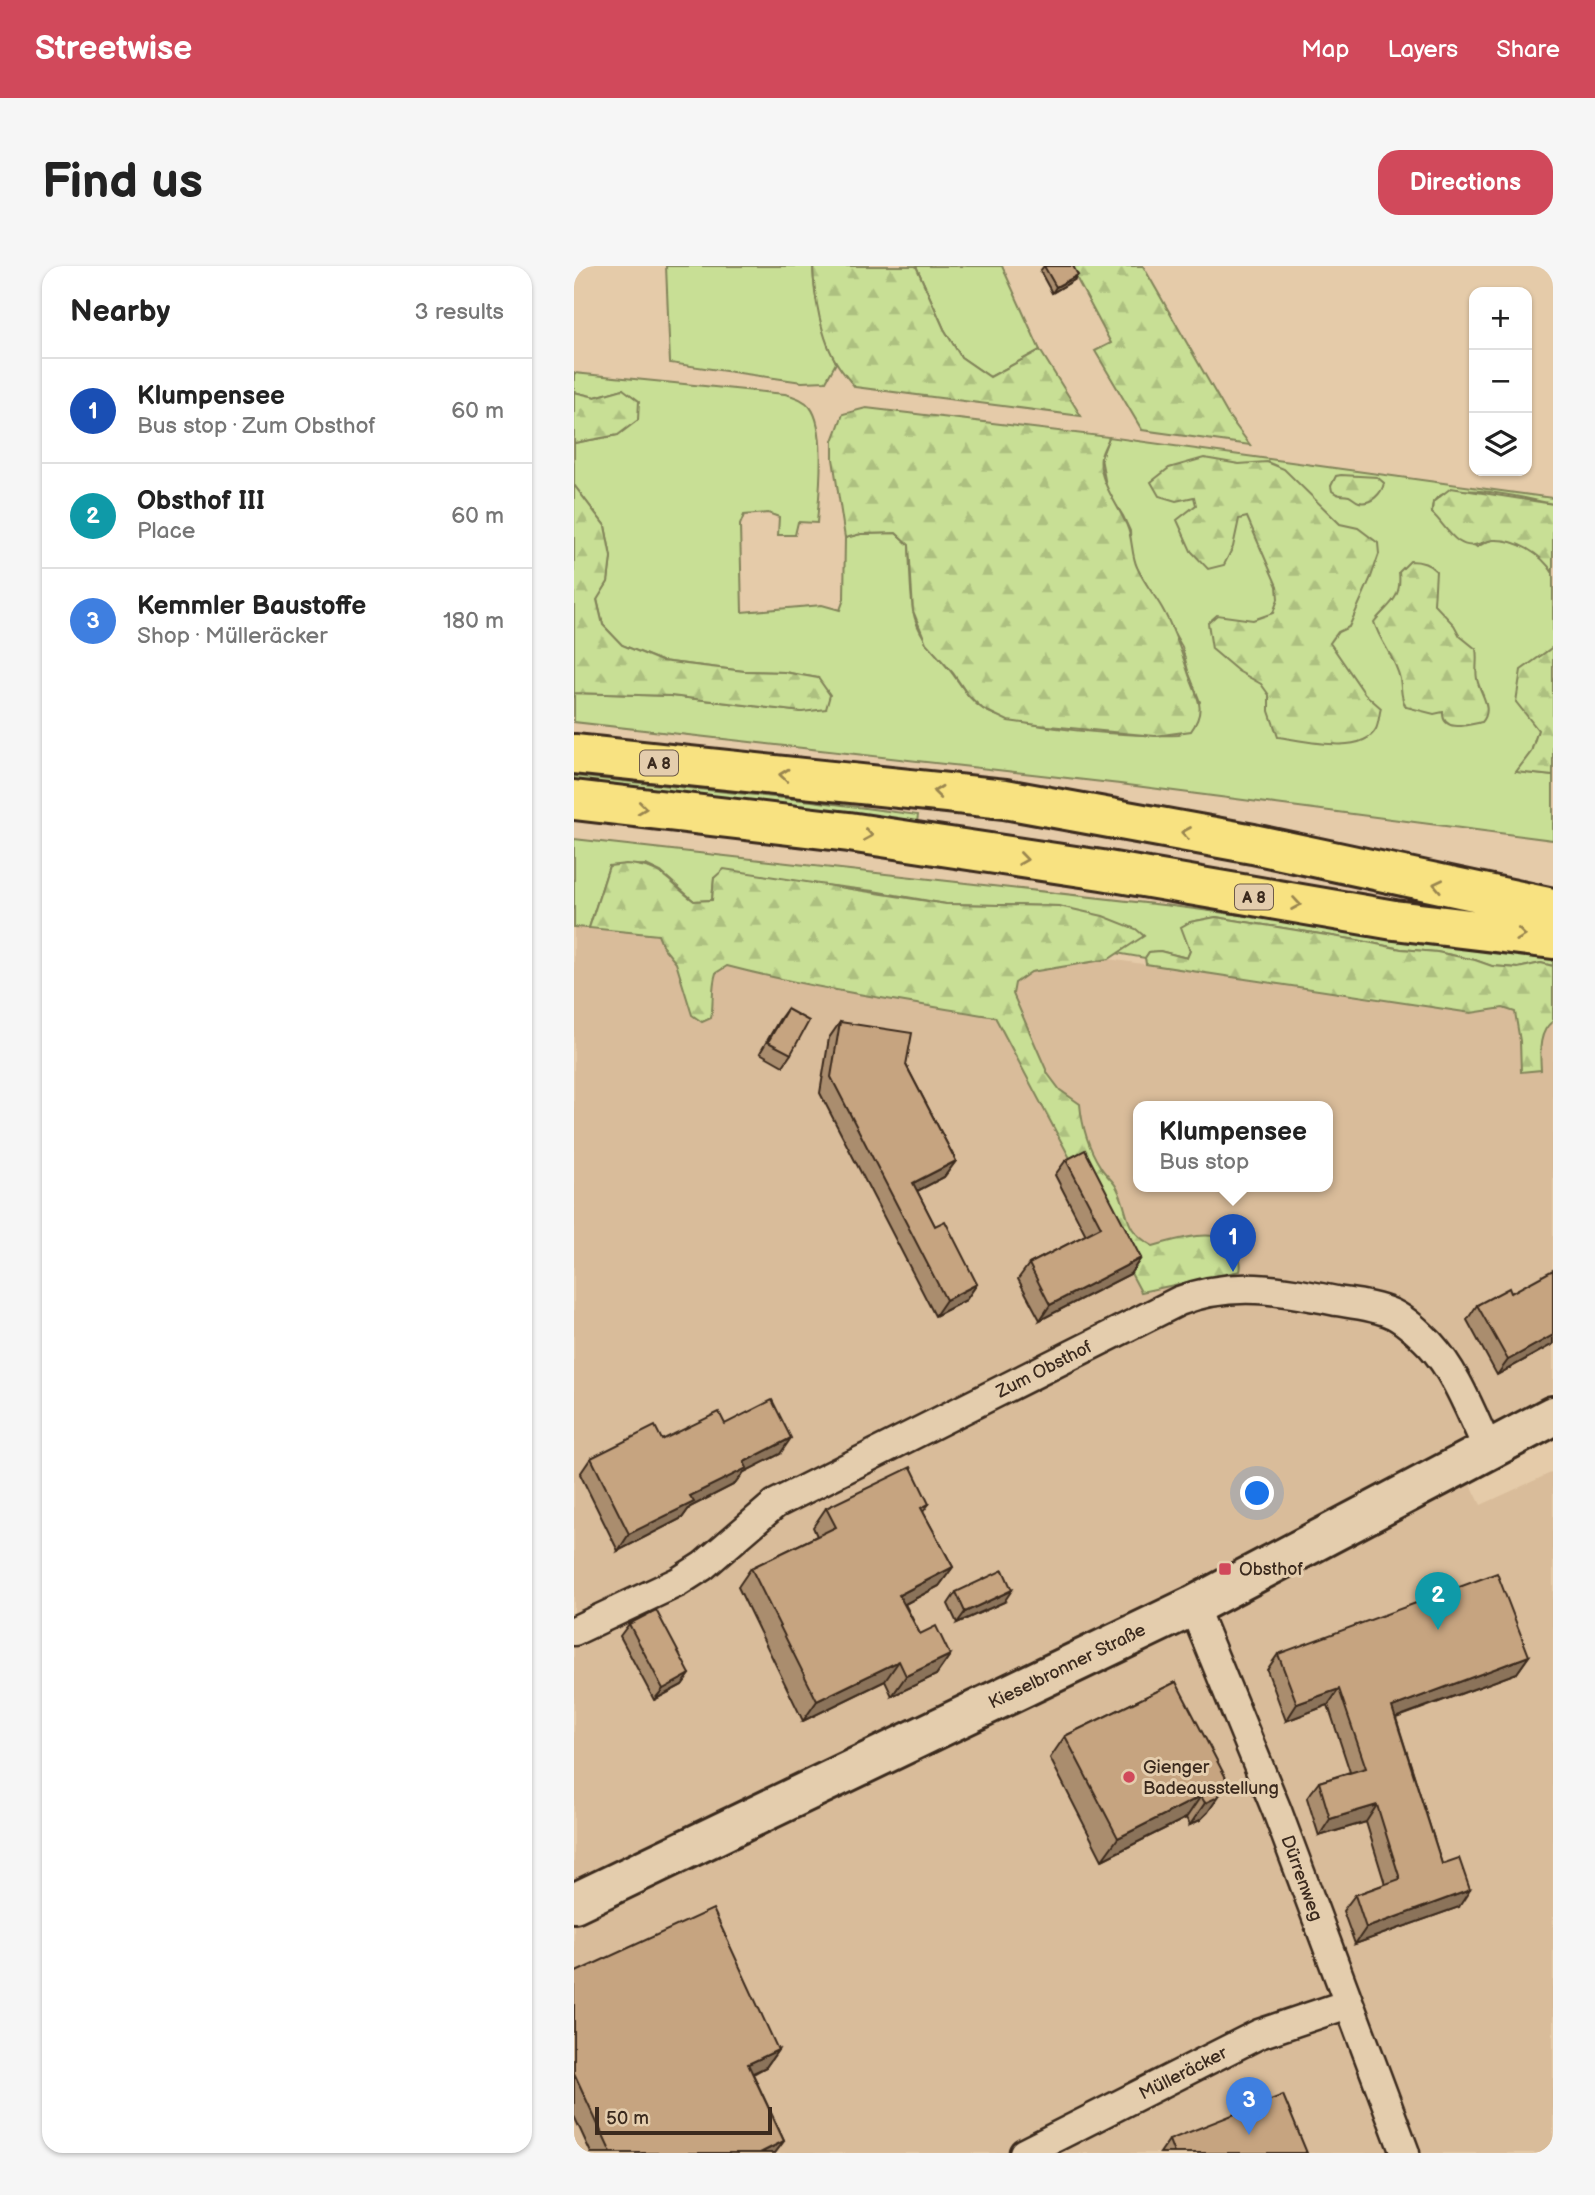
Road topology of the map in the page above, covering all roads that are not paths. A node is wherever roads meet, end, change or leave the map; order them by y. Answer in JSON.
{"nodes":[{"id":1,"x":574,"y":754,"type":"edge"},
{"id":2,"x":574,"y":800,"type":"edge"},
{"id":3,"x":1553,"y":908,"type":"edge"},
{"id":4,"x":1553,"y":939,"type":"edge"},
{"id":5,"x":1553,"y":1416,"type":"edge"},
{"id":6,"x":1489,"y":1451,"type":"junction"},
{"id":7,"x":1193,"y":1606,"type":"junction"},
{"id":8,"x":574,"y":1631,"type":"edge"},
{"id":9,"x":574,"y":1903,"type":"edge"},
{"id":10,"x":1348,"y":2004,"type":"junction"},
{"id":11,"x":1024,"y":2153,"type":"edge"},
{"id":12,"x":1405,"y":2153,"type":"edge"}],
"edges":[{"from":3,"to":1,"type":"highway","number":"A 8","one_way":true},
{"from":2,"to":4,"type":"highway","number":"A 8","one_way":true},
{"from":5,"to":6,"type":"street","name":"Kieselbronner Straße"},
{"from":6,"to":7,"type":"street","name":"Kieselbronner Straße"},
{"from":6,"to":8,"type":"street","name":"Zum Obsthof"},
{"from":7,"to":9,"type":"street","name":"Kieselbronner Straße"},
{"from":7,"to":10,"type":"street","name":"Dürrenweg"},
{"from":10,"to":11,"type":"street","name":"Mülleräcker"},
{"from":10,"to":12,"type":"street","name":"Dürrenweg"}]}
